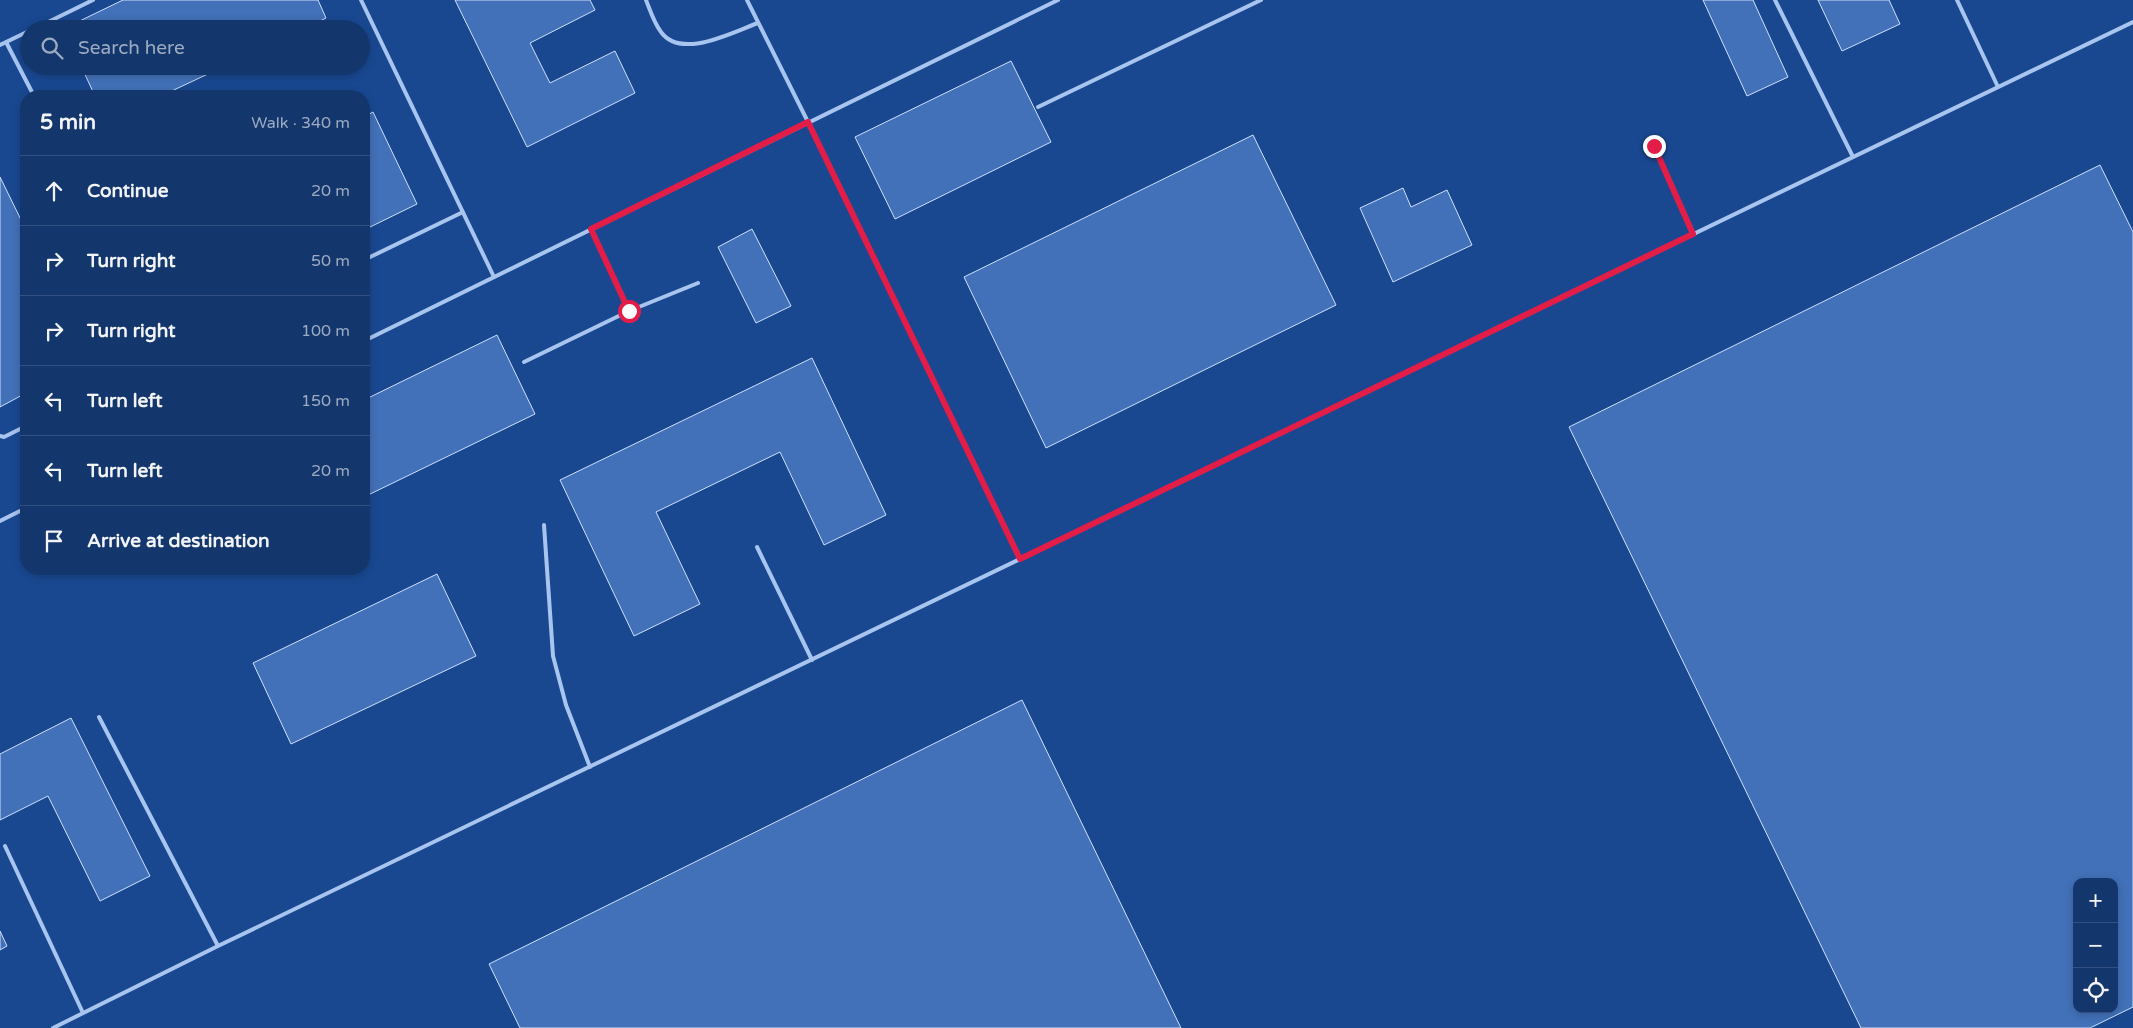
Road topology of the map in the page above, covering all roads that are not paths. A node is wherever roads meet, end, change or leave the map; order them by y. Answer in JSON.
{"nodes":[{"id":1,"x":94,"y":0,"type":"edge"},
{"id":2,"x":360,"y":0,"type":"edge"},
{"id":3,"x":646,"y":0,"type":"edge"},
{"id":4,"x":746,"y":0,"type":"edge"},
{"id":5,"x":1058,"y":0,"type":"edge"},
{"id":6,"x":1261,"y":0,"type":"edge"},
{"id":7,"x":1775,"y":0,"type":"edge"},
{"id":8,"x":1957,"y":0,"type":"edge"},
{"id":9,"x":53,"y":20,"type":"edge"},
{"id":10,"x":370,"y":20,"type":"edge"},
{"id":11,"x":370,"y":21,"type":"edge"},
{"id":12,"x":2133,"y":22,"type":"edge"},
{"id":13,"x":758,"y":23,"type":"junction"},
{"id":14,"x":20,"y":35,"type":"edge"},
{"id":15,"x":6,"y":42,"type":"junction"},
{"id":16,"x":0,"y":45,"type":"edge"},
{"id":17,"x":20,"y":69,"type":"edge"},
{"id":18,"x":23,"y":75,"type":"edge"},
{"id":19,"x":1998,"y":87,"type":"junction"},
{"id":20,"x":31,"y":90,"type":"edge"},
{"id":21,"x":1038,"y":107,"type":"dead end"},
{"id":22,"x":808,"y":122,"type":"junction"},
{"id":23,"x":1654,"y":146,"type":"dead end"},
{"id":24,"x":1853,"y":157,"type":"junction"},
{"id":25,"x":463,"y":212,"type":"junction"},
{"id":26,"x":591,"y":229,"type":"junction"},
{"id":27,"x":1693,"y":234,"type":"junction"},
{"id":28,"x":370,"y":257,"type":"edge"},
{"id":29,"x":494,"y":277,"type":"junction"},
{"id":30,"x":698,"y":283,"type":"dead end"},
{"id":31,"x":629,"y":311,"type":"junction"},
{"id":32,"x":370,"y":338,"type":"edge"},
{"id":33,"x":524,"y":362,"type":"dead end"},
{"id":34,"x":20,"y":429,"type":"edge"},
{"id":35,"x":0,"y":436,"type":"edge"},
{"id":36,"x":20,"y":511,"type":"edge"},
{"id":37,"x":0,"y":521,"type":"edge"},
{"id":38,"x":544,"y":524,"type":"dead end"},
{"id":39,"x":757,"y":547,"type":"dead end"},
{"id":40,"x":1020,"y":559,"type":"junction"},
{"id":41,"x":812,"y":660,"type":"junction"},
{"id":42,"x":99,"y":717,"type":"dead end"},
{"id":43,"x":590,"y":767,"type":"junction"},
{"id":44,"x":5,"y":846,"type":"dead end"},
{"id":45,"x":218,"y":946,"type":"junction"},
{"id":46,"x":83,"y":1013,"type":"junction"},
{"id":47,"x":52,"y":1028,"type":"edge"}],
"edges":[{"from":1,"to":9,"type":"lane"},
{"from":2,"to":10,"type":"lane"},
{"from":3,"to":13,"type":"lane"},
{"from":4,"to":13,"type":"lane"},
{"from":5,"to":22,"type":"lane"},
{"from":6,"to":21,"type":"lane"},
{"from":7,"to":24,"type":"lane"},
{"from":8,"to":19,"type":"lane"},
{"from":11,"to":25,"type":"lane"},
{"from":12,"to":19,"type":"lane"},
{"from":13,"to":22,"type":"lane"},
{"from":14,"to":15,"type":"lane"},
{"from":15,"to":16,"type":"lane"},
{"from":15,"to":17,"type":"lane"},
{"from":18,"to":20,"type":"lane"},
{"from":19,"to":24,"type":"lane"},
{"from":22,"to":26,"type":"lane"},
{"from":22,"to":40,"type":"lane"},
{"from":23,"to":27,"type":"lane"},
{"from":24,"to":27,"type":"lane"},
{"from":25,"to":28,"type":"lane"},
{"from":25,"to":29,"type":"lane"},
{"from":26,"to":29,"type":"lane"},
{"from":26,"to":31,"type":"lane"},
{"from":27,"to":40,"type":"lane"},
{"from":29,"to":32,"type":"lane"},
{"from":30,"to":31,"type":"lane"},
{"from":31,"to":33,"type":"lane"},
{"from":34,"to":35,"type":"lane"},
{"from":36,"to":37,"type":"lane"},
{"from":38,"to":43,"type":"lane"},
{"from":39,"to":41,"type":"lane"},
{"from":40,"to":41,"type":"lane"},
{"from":41,"to":43,"type":"lane"},
{"from":42,"to":45,"type":"lane"},
{"from":43,"to":45,"type":"lane"},
{"from":44,"to":46,"type":"lane"},
{"from":45,"to":46,"type":"lane"},
{"from":46,"to":47,"type":"lane"}]}
